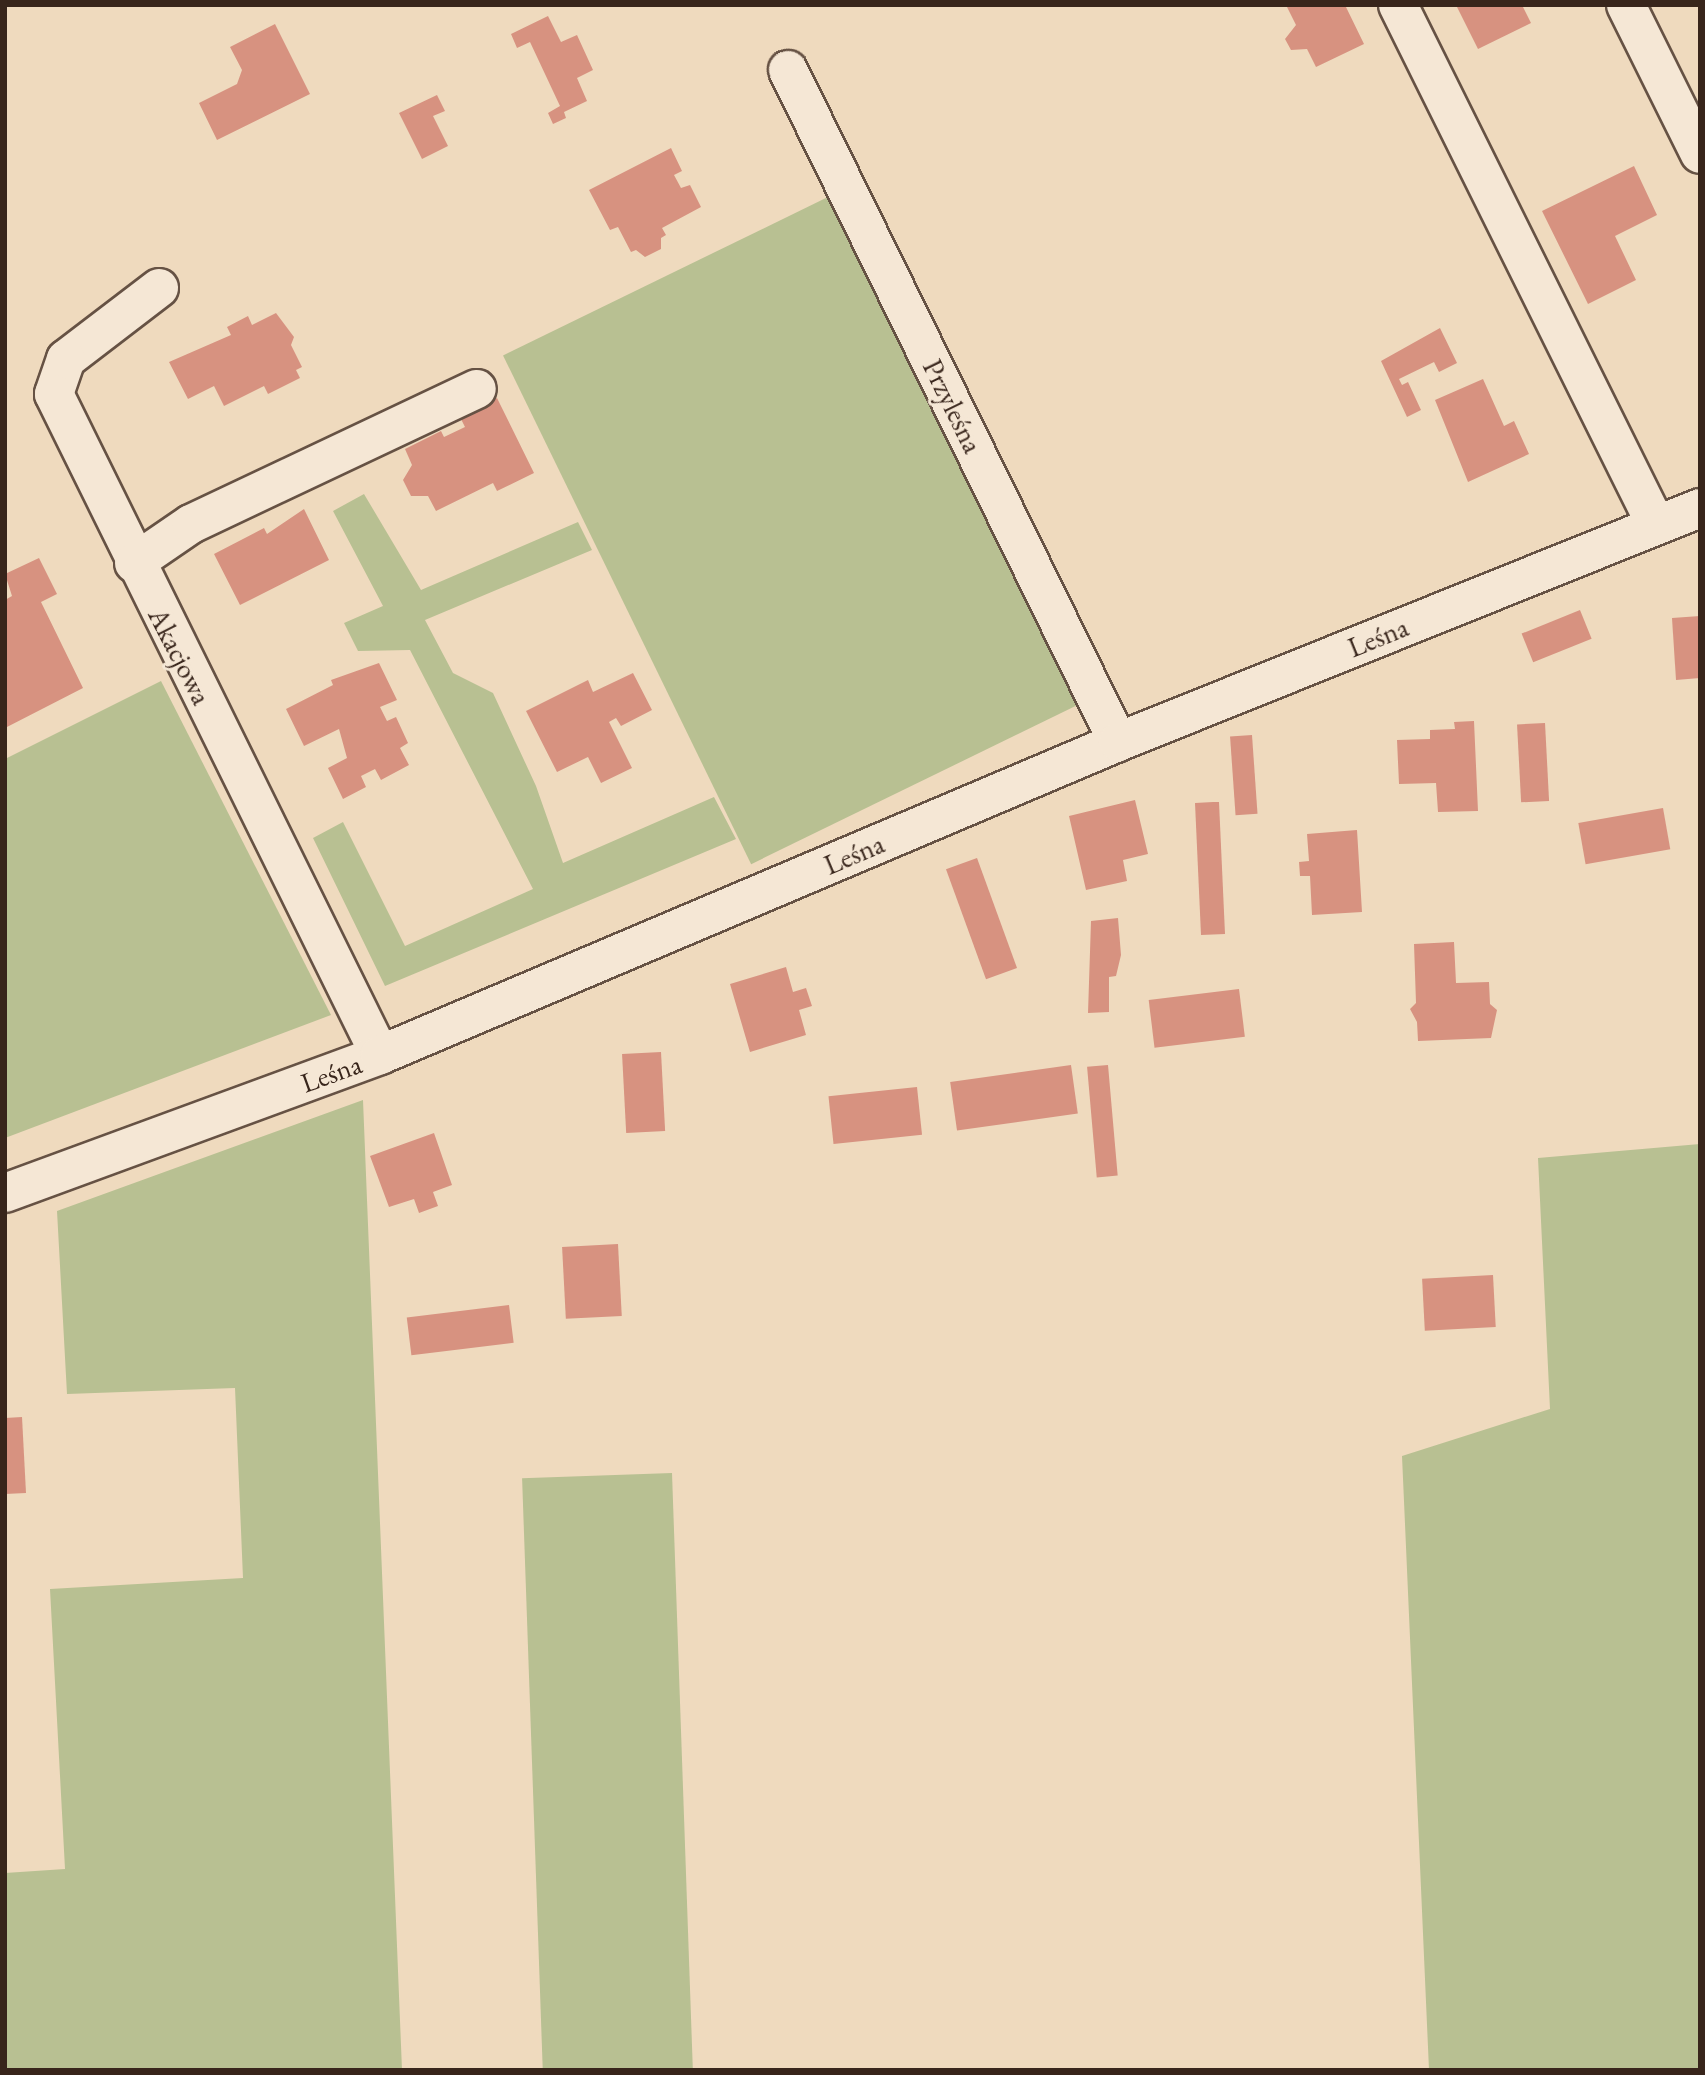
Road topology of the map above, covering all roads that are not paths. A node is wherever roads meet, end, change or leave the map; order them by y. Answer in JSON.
{"nodes":[{"id":1,"x":1398,"y":5,"type":"edge"},
{"id":2,"x":1626,"y":5,"type":"edge"},
{"id":3,"x":788,"y":70,"type":"dead end"},
{"id":4,"x":1700,"y":155,"type":"edge"},
{"id":5,"x":159,"y":288,"type":"dead end"},
{"id":6,"x":477,"y":389,"type":"dead end"},
{"id":7,"x":1700,"y":508,"type":"edge"},
{"id":8,"x":1656,"y":525,"type":"junction"},
{"id":9,"x":134,"y":564,"type":"junction"},
{"id":10,"x":1118,"y":742,"type":"junction"},
{"id":11,"x":380,"y":1055,"type":"junction"},
{"id":12,"x":5,"y":1193,"type":"edge"}],
"edges":[{"from":1,"to":8,"type":"street"},
{"from":2,"to":4,"type":"street"},
{"from":3,"to":10,"type":"street","name":"Przyleśna"},
{"from":5,"to":9,"type":"street","name":"Akacjowa"},
{"from":6,"to":9,"type":"street"},
{"from":7,"to":8,"type":"street","name":"Leśna"},
{"from":8,"to":10,"type":"street","name":"Leśna"},
{"from":9,"to":11,"type":"street","name":"Akacjowa"},
{"from":10,"to":11,"type":"street","name":"Leśna"},
{"from":11,"to":12,"type":"street","name":"Leśna"}]}
